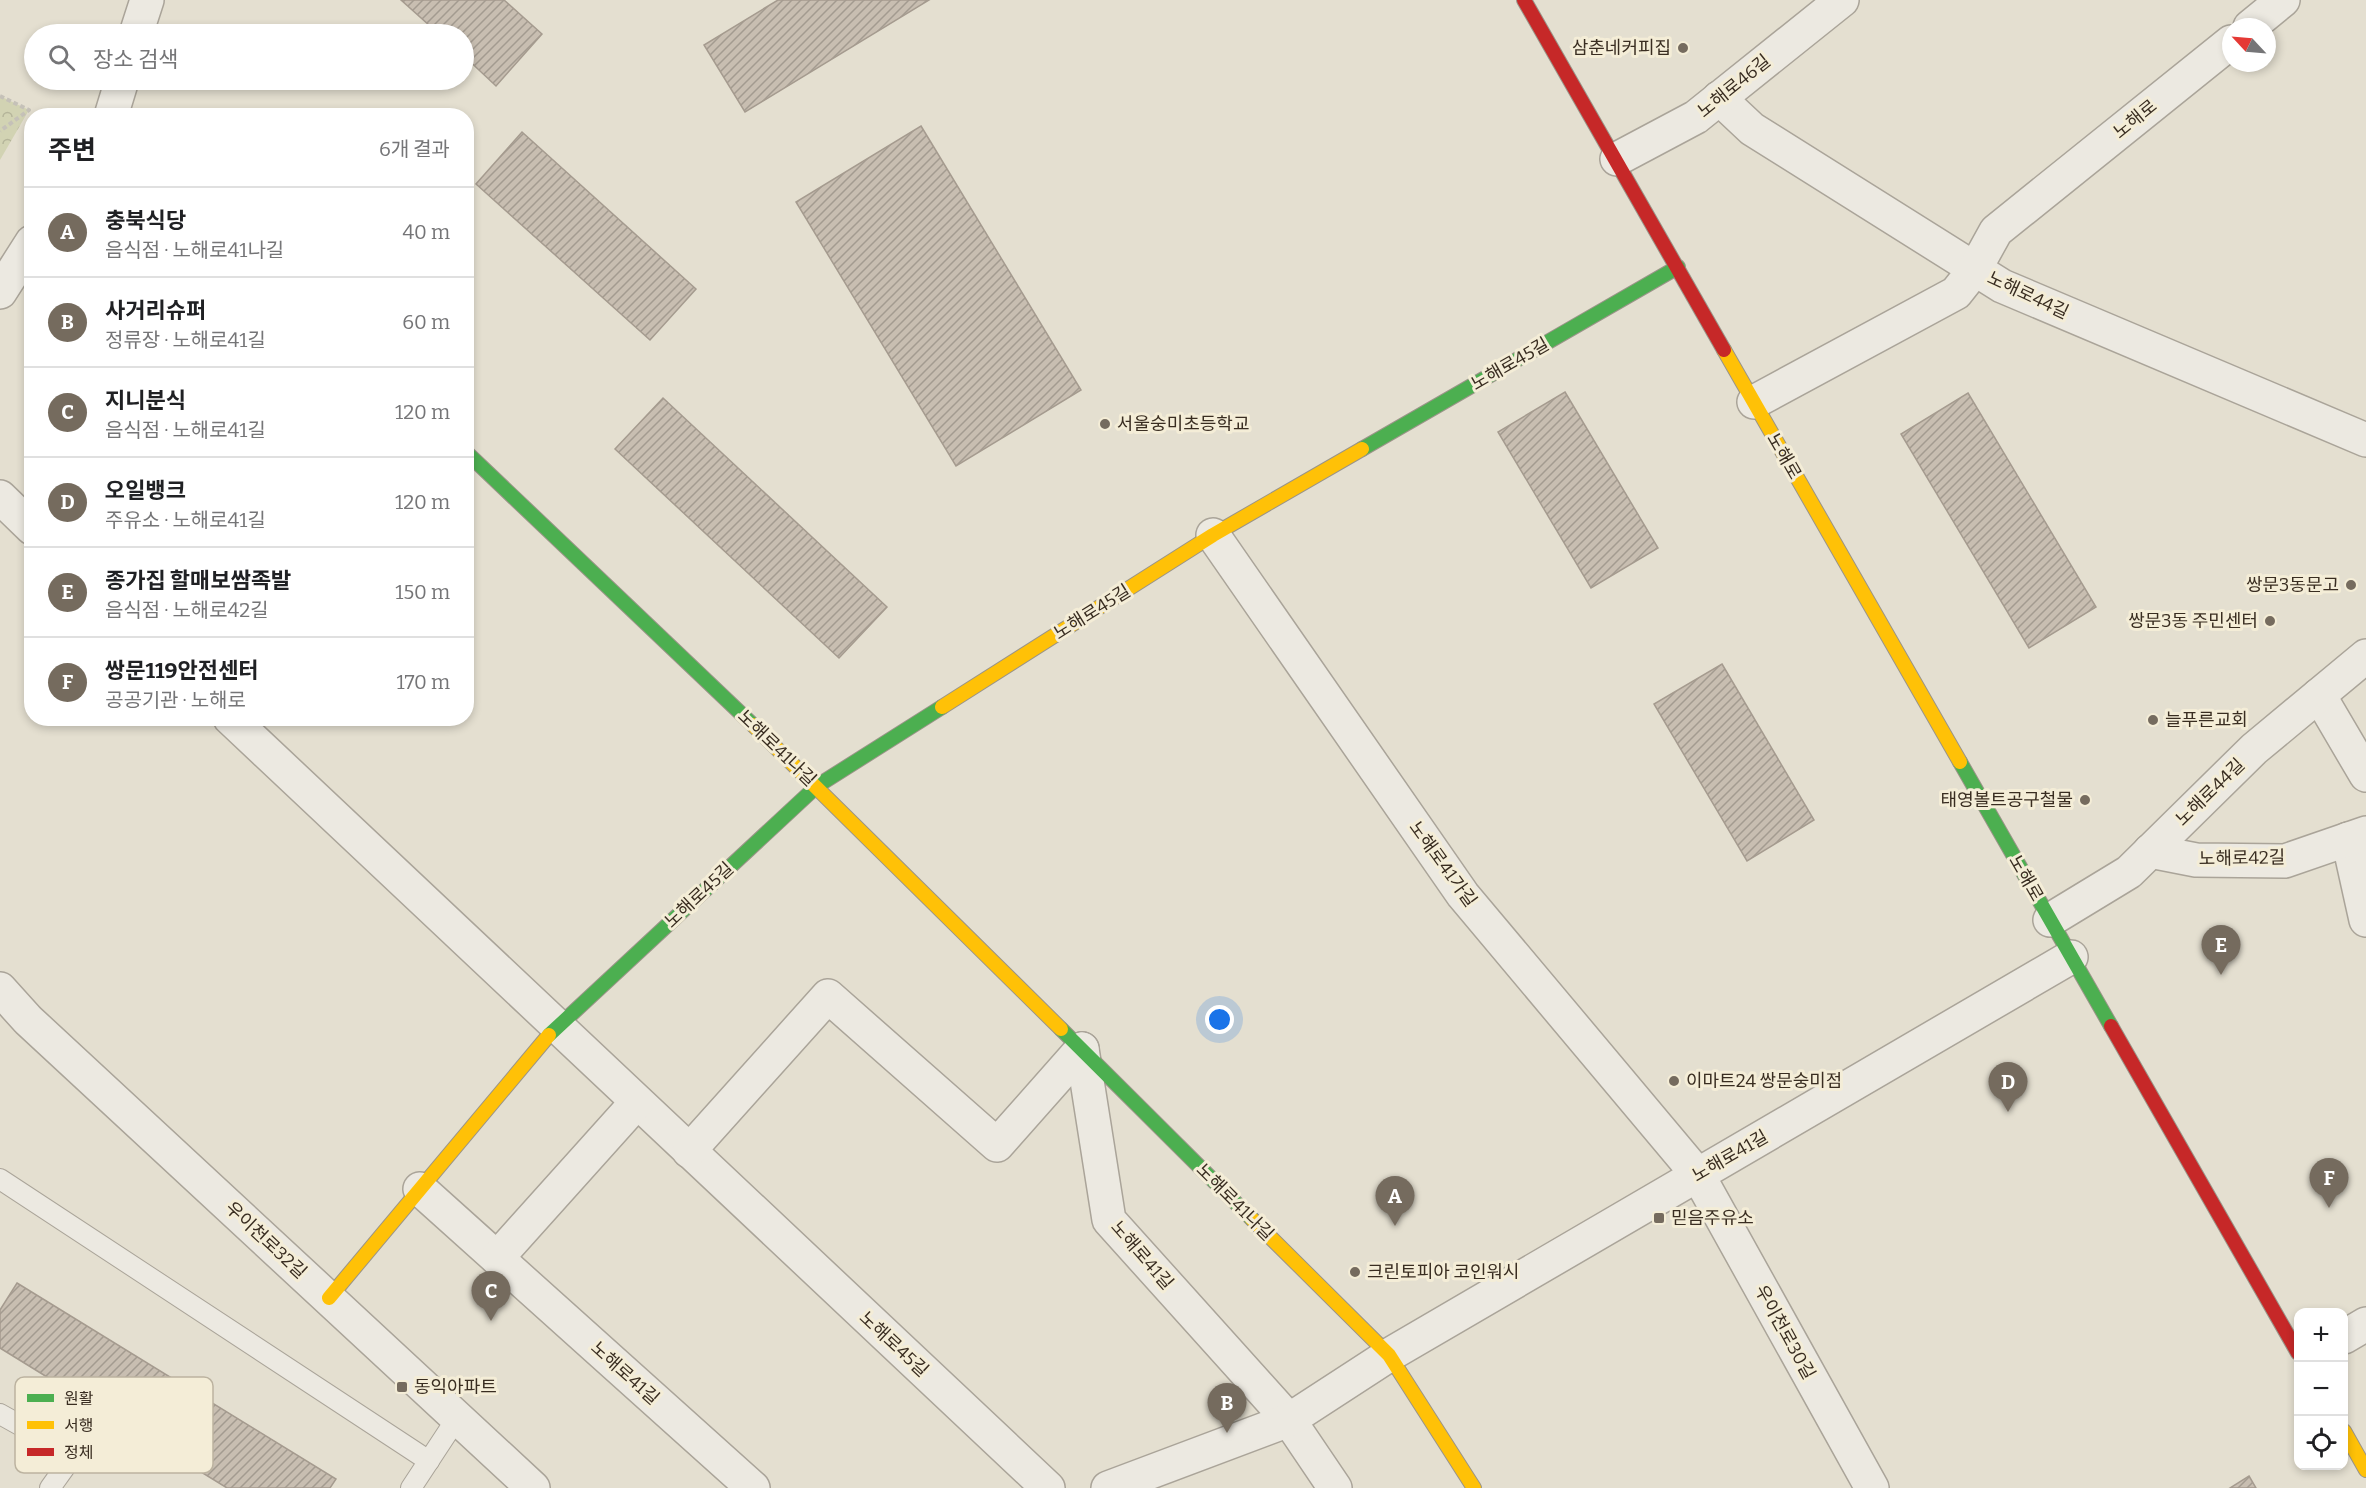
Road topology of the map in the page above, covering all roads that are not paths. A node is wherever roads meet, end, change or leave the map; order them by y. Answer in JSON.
{"nodes":[{"id":1,"x":147,"y":0,"type":"edge"},
{"id":2,"x":1524,"y":0,"type":"edge"},
{"id":3,"x":1842,"y":0,"type":"edge"},
{"id":4,"x":2283,"y":0,"type":"edge"},
{"id":5,"x":2261,"y":18,"type":"edge"},
{"id":6,"x":139,"y":24,"type":"edge"},
{"id":7,"x":2222,"y":49,"type":"edge"},
{"id":8,"x":119,"y":90,"type":"edge"},
{"id":9,"x":1719,"y":98,"type":"junction"},
{"id":10,"x":114,"y":108,"type":"edge"},
{"id":11,"x":1617,"y":159,"type":"junction"},
{"id":12,"x":24,"y":254,"type":"edge"},
{"id":13,"x":1678,"y":267,"type":"junction"},
{"id":14,"x":1975,"y":269,"type":"junction"},
{"id":15,"x":0,"y":292,"type":"edge"},
{"id":16,"x":1754,"y":402,"type":"junction"},
{"id":17,"x":2366,"y":441,"type":"edge"},
{"id":18,"x":474,"y":460,"type":"edge"},
{"id":19,"x":0,"y":497,"type":"edge"},
{"id":20,"x":24,"y":520,"type":"edge"},
{"id":21,"x":1213,"y":535,"type":"junction"},
{"id":22,"x":2366,"y":656,"type":"edge"},
{"id":23,"x":2319,"y":695,"type":"junction"},
{"id":24,"x":238,"y":726,"type":"edge"},
{"id":25,"x":2366,"y":775,"type":"edge"},
{"id":26,"x":817,"y":786,"type":"junction"},
{"id":27,"x":2357,"y":836,"type":"edge"},
{"id":28,"x":2150,"y":851,"type":"junction"},
{"id":29,"x":2050,"y":920,"type":"junction"},
{"id":30,"x":2366,"y":920,"type":"edge"},
{"id":31,"x":2071,"y":957,"type":"junction"},
{"id":32,"x":0,"y":989,"type":"edge"},
{"id":33,"x":557,"y":1026,"type":"junction"},
{"id":34,"x":1082,"y":1049,"type":"junction"},
{"id":35,"x":637,"y":1102,"type":"junction"},
{"id":36,"x":689,"y":1151,"type":"junction"},
{"id":37,"x":1698,"y":1175,"type":"junction"},
{"id":38,"x":0,"y":1179,"type":"edge"},
{"id":39,"x":420,"y":1189,"type":"junction"},
{"id":40,"x":497,"y":1258,"type":"junction"},
{"id":41,"x":329,"y":1298,"type":"junction"},
{"id":42,"x":2366,"y":1324,"type":"edge"},
{"id":43,"x":2348,"y":1334,"type":"edge"},
{"id":44,"x":2294,"y":1346,"type":"edge"},
{"id":45,"x":1389,"y":1355,"type":"junction"},
{"id":46,"x":0,"y":1414,"type":"edge"},
{"id":47,"x":457,"y":1418,"type":"junction"},
{"id":48,"x":1289,"y":1420,"type":"junction"},
{"id":49,"x":15,"y":1422,"type":"edge"},
{"id":50,"x":2348,"y":1439,"type":"edge"},
{"id":51,"x":429,"y":1461,"type":"junction"},
{"id":52,"x":2366,"y":1470,"type":"edge"},
{"id":53,"x":61,"y":1473,"type":"edge"},
{"id":54,"x":50,"y":1488,"type":"edge"},
{"id":55,"x":411,"y":1488,"type":"edge"},
{"id":56,"x":533,"y":1488,"type":"edge"},
{"id":57,"x":753,"y":1488,"type":"edge"},
{"id":58,"x":1048,"y":1488,"type":"edge"},
{"id":59,"x":1108,"y":1488,"type":"edge"},
{"id":60,"x":1335,"y":1488,"type":"edge"},
{"id":61,"x":1474,"y":1488,"type":"edge"},
{"id":62,"x":1872,"y":1488,"type":"edge"}],
"edges":[{"from":1,"to":6,"type":"street"},
{"from":2,"to":11,"type":"street","name":"노해로"},
{"from":3,"to":9,"type":"street","name":"노해로46길"},
{"from":4,"to":5,"type":"street"},
{"from":7,"to":14,"type":"street","name":"노해로"},
{"from":8,"to":10,"type":"street"},
{"from":9,"to":11,"type":"street","name":"노해로46길"},
{"from":9,"to":14,"type":"street","name":"노해로44길"},
{"from":11,"to":13,"type":"street","name":"노해로"},
{"from":12,"to":15,"type":"street"},
{"from":13,"to":16,"type":"street","name":"노해로"},
{"from":13,"to":21,"type":"street","name":"노해로45길"},
{"from":14,"to":16,"type":"street","name":"노해로"},
{"from":14,"to":17,"type":"street","name":"노해로44길"},
{"from":16,"to":29,"type":"street","name":"노해로"},
{"from":18,"to":26,"type":"street","name":"노해로41나길"},
{"from":19,"to":20,"type":"street"},
{"from":21,"to":26,"type":"street","name":"노해로45길"},
{"from":21,"to":37,"type":"street","name":"노해로41가길"},
{"from":22,"to":23,"type":"street","name":"노해로44길"},
{"from":23,"to":25,"type":"street"},
{"from":23,"to":28,"type":"street","name":"노해로44길"},
{"from":24,"to":33,"type":"street","name":"노해로45길"},
{"from":26,"to":33,"type":"street","name":"노해로45길"},
{"from":26,"to":34,"type":"street","name":"노해로41나길"},
{"from":27,"to":28,"type":"street","name":"노해로42길"},
{"from":27,"to":30,"type":"street"},
{"from":28,"to":29,"type":"street","name":"노해로44길"},
{"from":29,"to":31,"type":"street","name":"노해로"},
{"from":31,"to":37,"type":"street","name":"노해로41길"},
{"from":31,"to":44,"type":"street","name":"노해로"},
{"from":32,"to":41,"type":"street","name":"우이천로32길"},
{"from":33,"to":35,"type":"street","name":"노해로45길"},
{"from":33,"to":39,"type":"street","name":"노해로45길"},
{"from":34,"to":36,"type":"street"},
{"from":34,"to":45,"type":"street","name":"노해로41나길"},
{"from":34,"to":48,"type":"street","name":"노해로41길"},
{"from":35,"to":36,"type":"street","name":"노해로45길"},
{"from":35,"to":40,"type":"street"},
{"from":36,"to":58,"type":"street","name":"노해로45길"},
{"from":37,"to":45,"type":"street","name":"노해로41길"},
{"from":37,"to":62,"type":"street","name":"우이천로30길"},
{"from":38,"to":51,"type":"lane"},
{"from":39,"to":40,"type":"street","name":"노해로41길"},
{"from":39,"to":41,"type":"street","name":"노해로45길"},
{"from":40,"to":57,"type":"street","name":"노해로41길"},
{"from":41,"to":47,"type":"street","name":"우이천로32길"},
{"from":42,"to":43,"type":"street"},
{"from":45,"to":48,"type":"street","name":"노해로41길"},
{"from":45,"to":61,"type":"street"},
{"from":46,"to":49,"type":"lane"},
{"from":47,"to":51,"type":"lane"},
{"from":47,"to":56,"type":"street","name":"우이천로32길"},
{"from":48,"to":59,"type":"street","name":"노해로41길"},
{"from":48,"to":60,"type":"street","name":"노해로41길"},
{"from":50,"to":52,"type":"street"},
{"from":51,"to":55,"type":"lane"},
{"from":53,"to":54,"type":"lane"}]}
